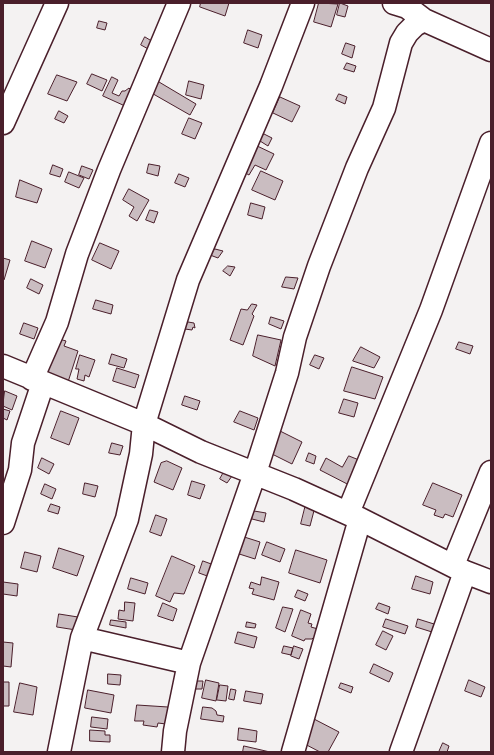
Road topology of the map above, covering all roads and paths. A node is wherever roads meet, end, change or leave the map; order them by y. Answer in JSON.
{"nodes":[{"id":1,"x":57,"y":3,"type":"edge"},
{"id":2,"x":179,"y":3,"type":"edge"},
{"id":3,"x":303,"y":3,"type":"edge"},
{"id":4,"x":394,"y":3,"type":"edge"},
{"id":5,"x":424,"y":20,"type":"junction"},
{"id":6,"x":491,"y":50,"type":"edge"},
{"id":7,"x":3,"y":123,"type":"edge"},
{"id":8,"x":491,"y":143,"type":"edge"},
{"id":9,"x":3,"y":366,"type":"edge"},
{"id":10,"x":38,"y":381,"type":"junction"},
{"id":11,"x":144,"y":424,"type":"junction"},
{"id":12,"x":255,"y":472,"type":"junction"},
{"id":13,"x":491,"y":472,"type":"edge"},
{"id":14,"x":354,"y":516,"type":"junction"},
{"id":15,"x":3,"y":523,"type":"edge"},
{"id":16,"x":459,"y":569,"type":"junction"},
{"id":17,"x":491,"y":582,"type":"edge"},
{"id":18,"x":82,"y":638,"type":"junction"},
{"id":19,"x":189,"y":663,"type":"junction"},
{"id":20,"x":60,"y":752,"type":"edge"},
{"id":21,"x":173,"y":752,"type":"edge"},
{"id":22,"x":293,"y":752,"type":"edge"},
{"id":23,"x":401,"y":752,"type":"edge"}],
"edges":[{"from":1,"to":7,"type":"street"},
{"from":2,"to":10,"type":"street"},
{"from":3,"to":11,"type":"street"},
{"from":4,"to":5,"type":"street"},
{"from":5,"to":6,"type":"street"},
{"from":5,"to":12,"type":"street"},
{"from":8,"to":14,"type":"street"},
{"from":9,"to":10,"type":"street"},
{"from":10,"to":11,"type":"street"},
{"from":10,"to":15,"type":"street"},
{"from":11,"to":12,"type":"street"},
{"from":11,"to":18,"type":"street"},
{"from":12,"to":14,"type":"street"},
{"from":12,"to":19,"type":"street"},
{"from":13,"to":16,"type":"street"},
{"from":14,"to":16,"type":"street"},
{"from":14,"to":22,"type":"street"},
{"from":16,"to":17,"type":"street"},
{"from":16,"to":23,"type":"street"},
{"from":18,"to":19,"type":"street"},
{"from":18,"to":20,"type":"street"},
{"from":19,"to":21,"type":"street"}]}
